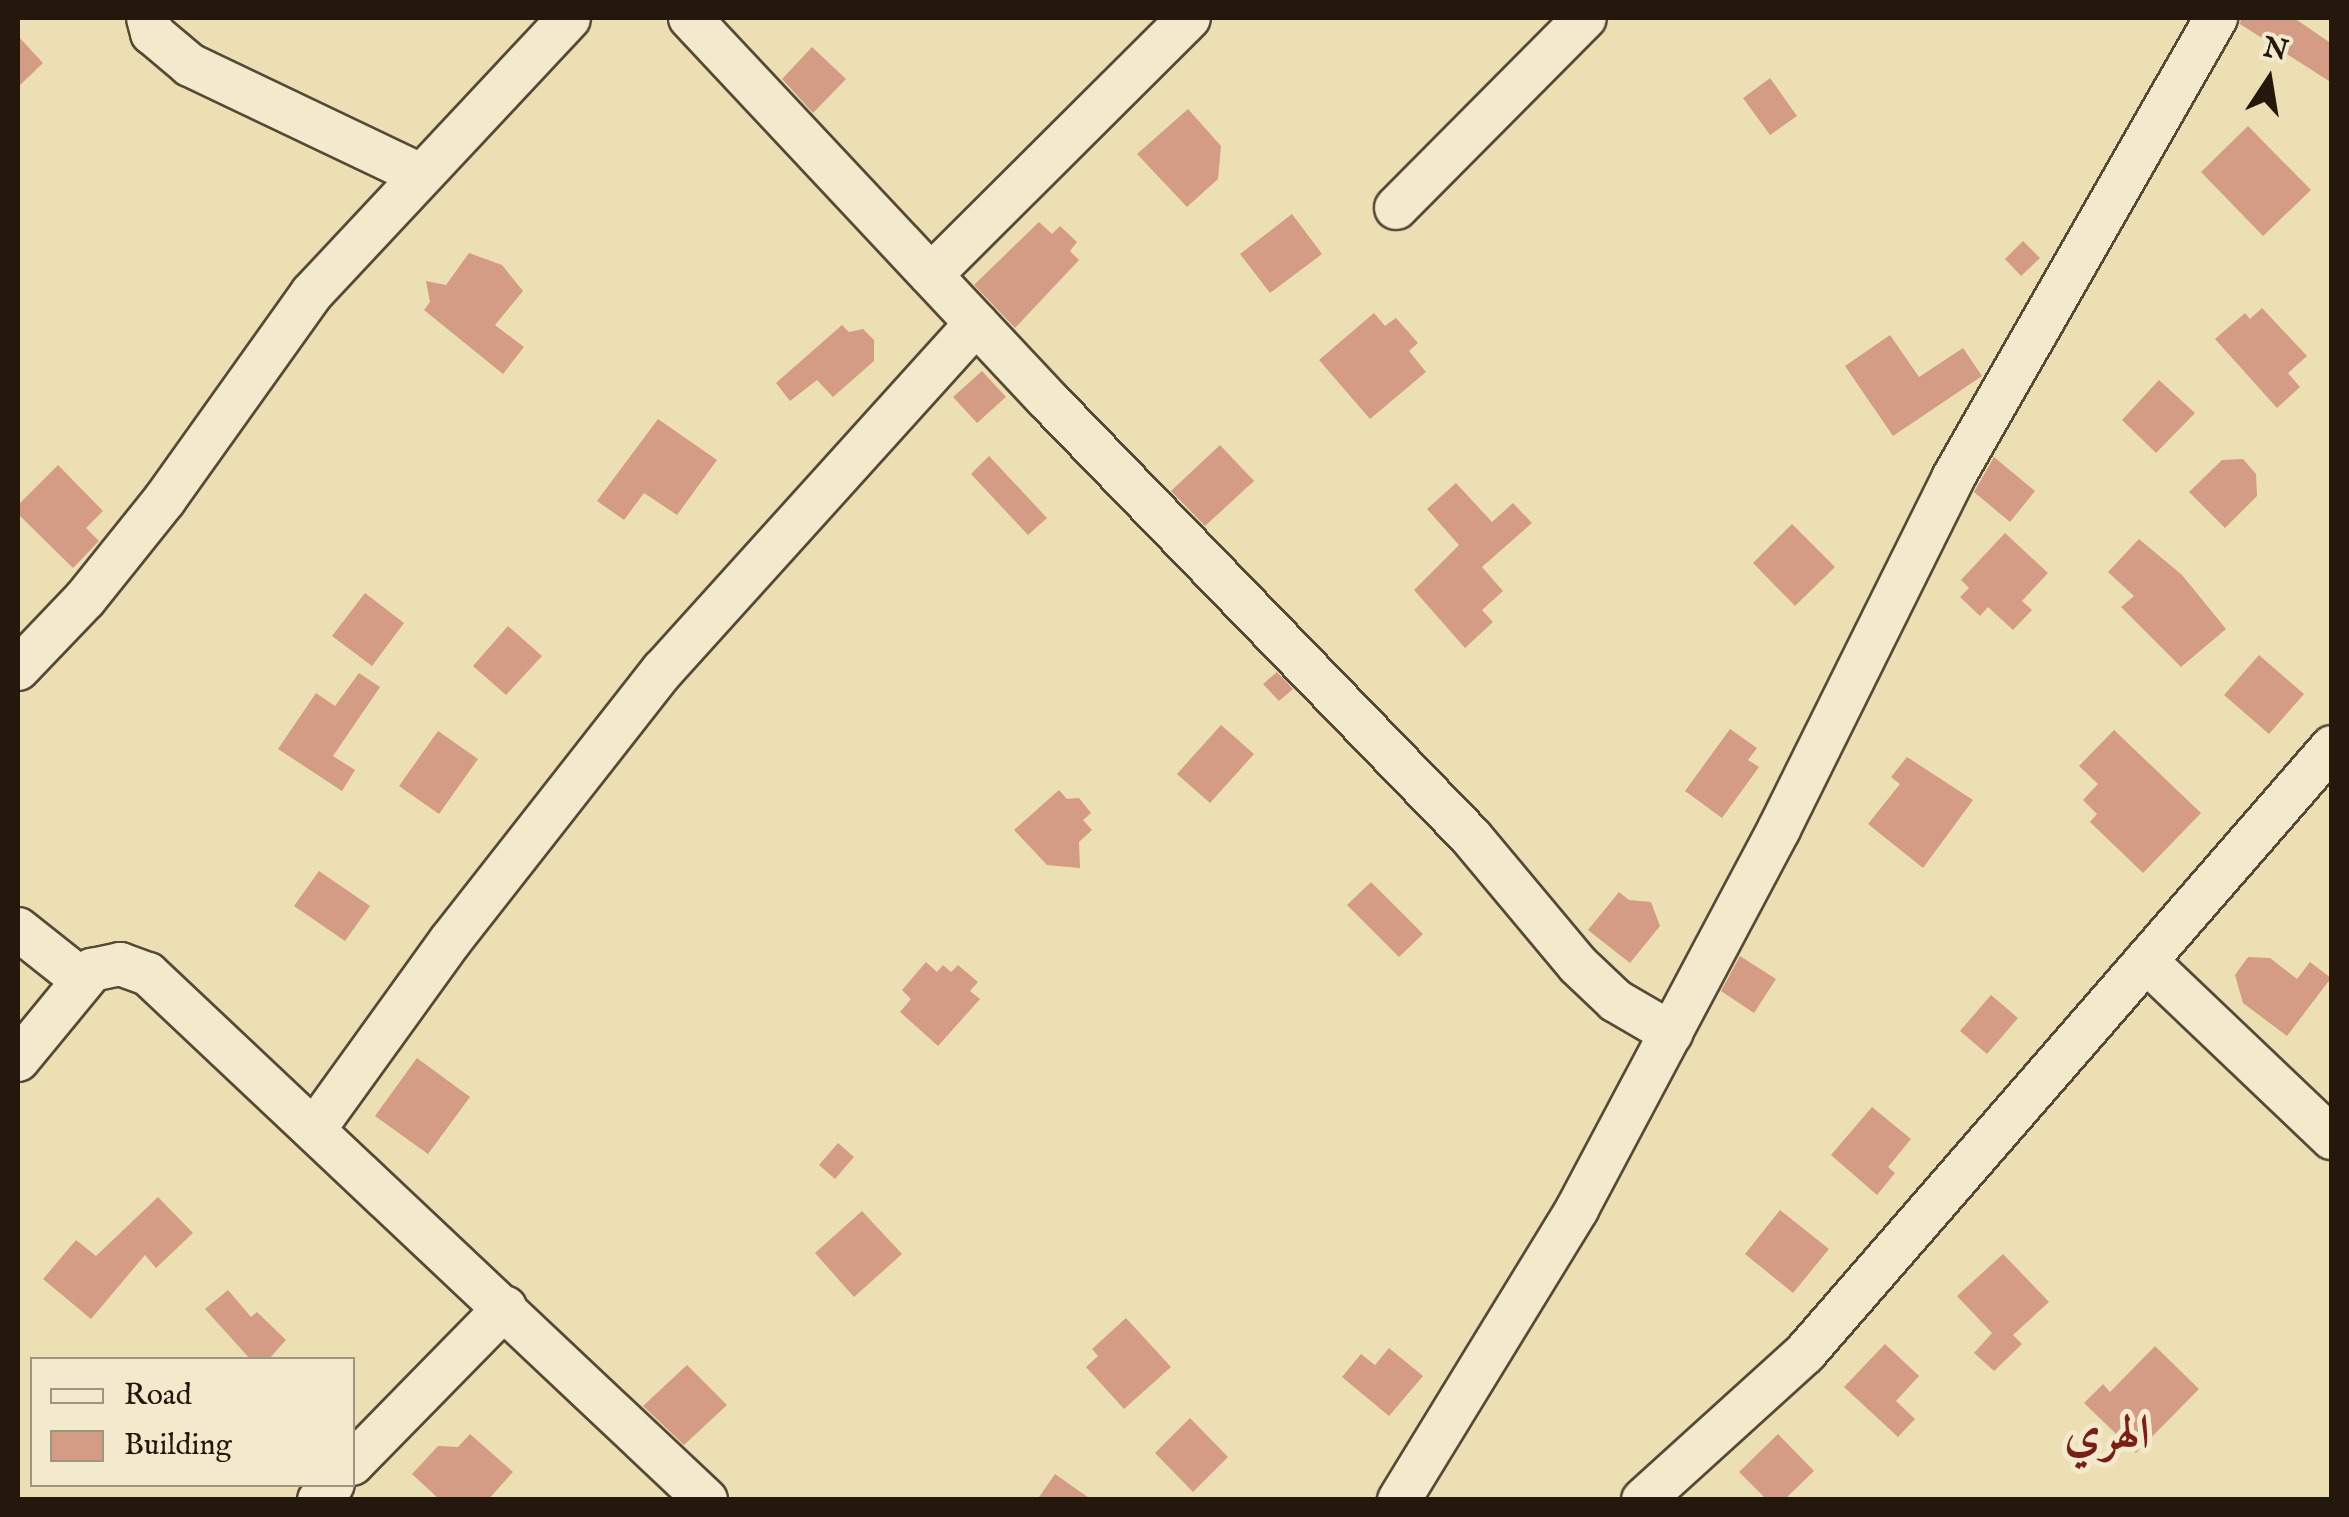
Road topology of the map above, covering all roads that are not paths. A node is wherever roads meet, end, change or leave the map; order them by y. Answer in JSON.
{"nodes":[{"id":1,"x":148,"y":18,"type":"edge"},
{"id":2,"x":569,"y":18,"type":"edge"},
{"id":3,"x":690,"y":18,"type":"edge"},
{"id":4,"x":1189,"y":18,"type":"edge"},
{"id":5,"x":1585,"y":18,"type":"edge"},
{"id":6,"x":2216,"y":18,"type":"edge"},
{"id":7,"x":419,"y":174,"type":"junction"},
{"id":8,"x":1396,"y":208,"type":"dead end"},
{"id":9,"x":932,"y":274,"type":"junction"},
{"id":10,"x":976,"y":323,"type":"junction"},
{"id":11,"x":18,"y":668,"type":"edge"},
{"id":12,"x":2332,"y":747,"type":"edge"},
{"id":13,"x":18,"y":929,"type":"edge"},
{"id":14,"x":2146,"y":961,"type":"junction"},
{"id":15,"x":81,"y":979,"type":"junction"},
{"id":16,"x":1671,"y":1033,"type":"junction"},
{"id":17,"x":18,"y":1060,"type":"edge"},
{"id":18,"x":316,"y":1128,"type":"junction"},
{"id":19,"x":2332,"y":1138,"type":"edge"},
{"id":20,"x":504,"y":1308,"type":"junction"},
{"id":21,"x":355,"y":1461,"type":"edge"},
{"id":22,"x":1410,"y":1496,"type":"edge"},
{"id":23,"x":706,"y":1500,"type":"edge"},
{"id":24,"x":1642,"y":1500,"type":"edge"}],
"edges":[{"from":1,"to":7,"type":"street"},
{"from":2,"to":7,"type":"street"},
{"from":3,"to":9,"type":"street"},
{"from":4,"to":9,"type":"street"},
{"from":5,"to":8,"type":"street"},
{"from":6,"to":16,"type":"street"},
{"from":7,"to":11,"type":"street"},
{"from":9,"to":10,"type":"street"},
{"from":10,"to":16,"type":"street"},
{"from":10,"to":18,"type":"street"},
{"from":12,"to":14,"type":"street"},
{"from":13,"to":15,"type":"street"},
{"from":14,"to":19,"type":"street"},
{"from":14,"to":24,"type":"street"},
{"from":15,"to":17,"type":"street"},
{"from":15,"to":18,"type":"street"},
{"from":16,"to":22,"type":"street"},
{"from":18,"to":20,"type":"street"},
{"from":20,"to":21,"type":"street"},
{"from":20,"to":23,"type":"street"}]}
